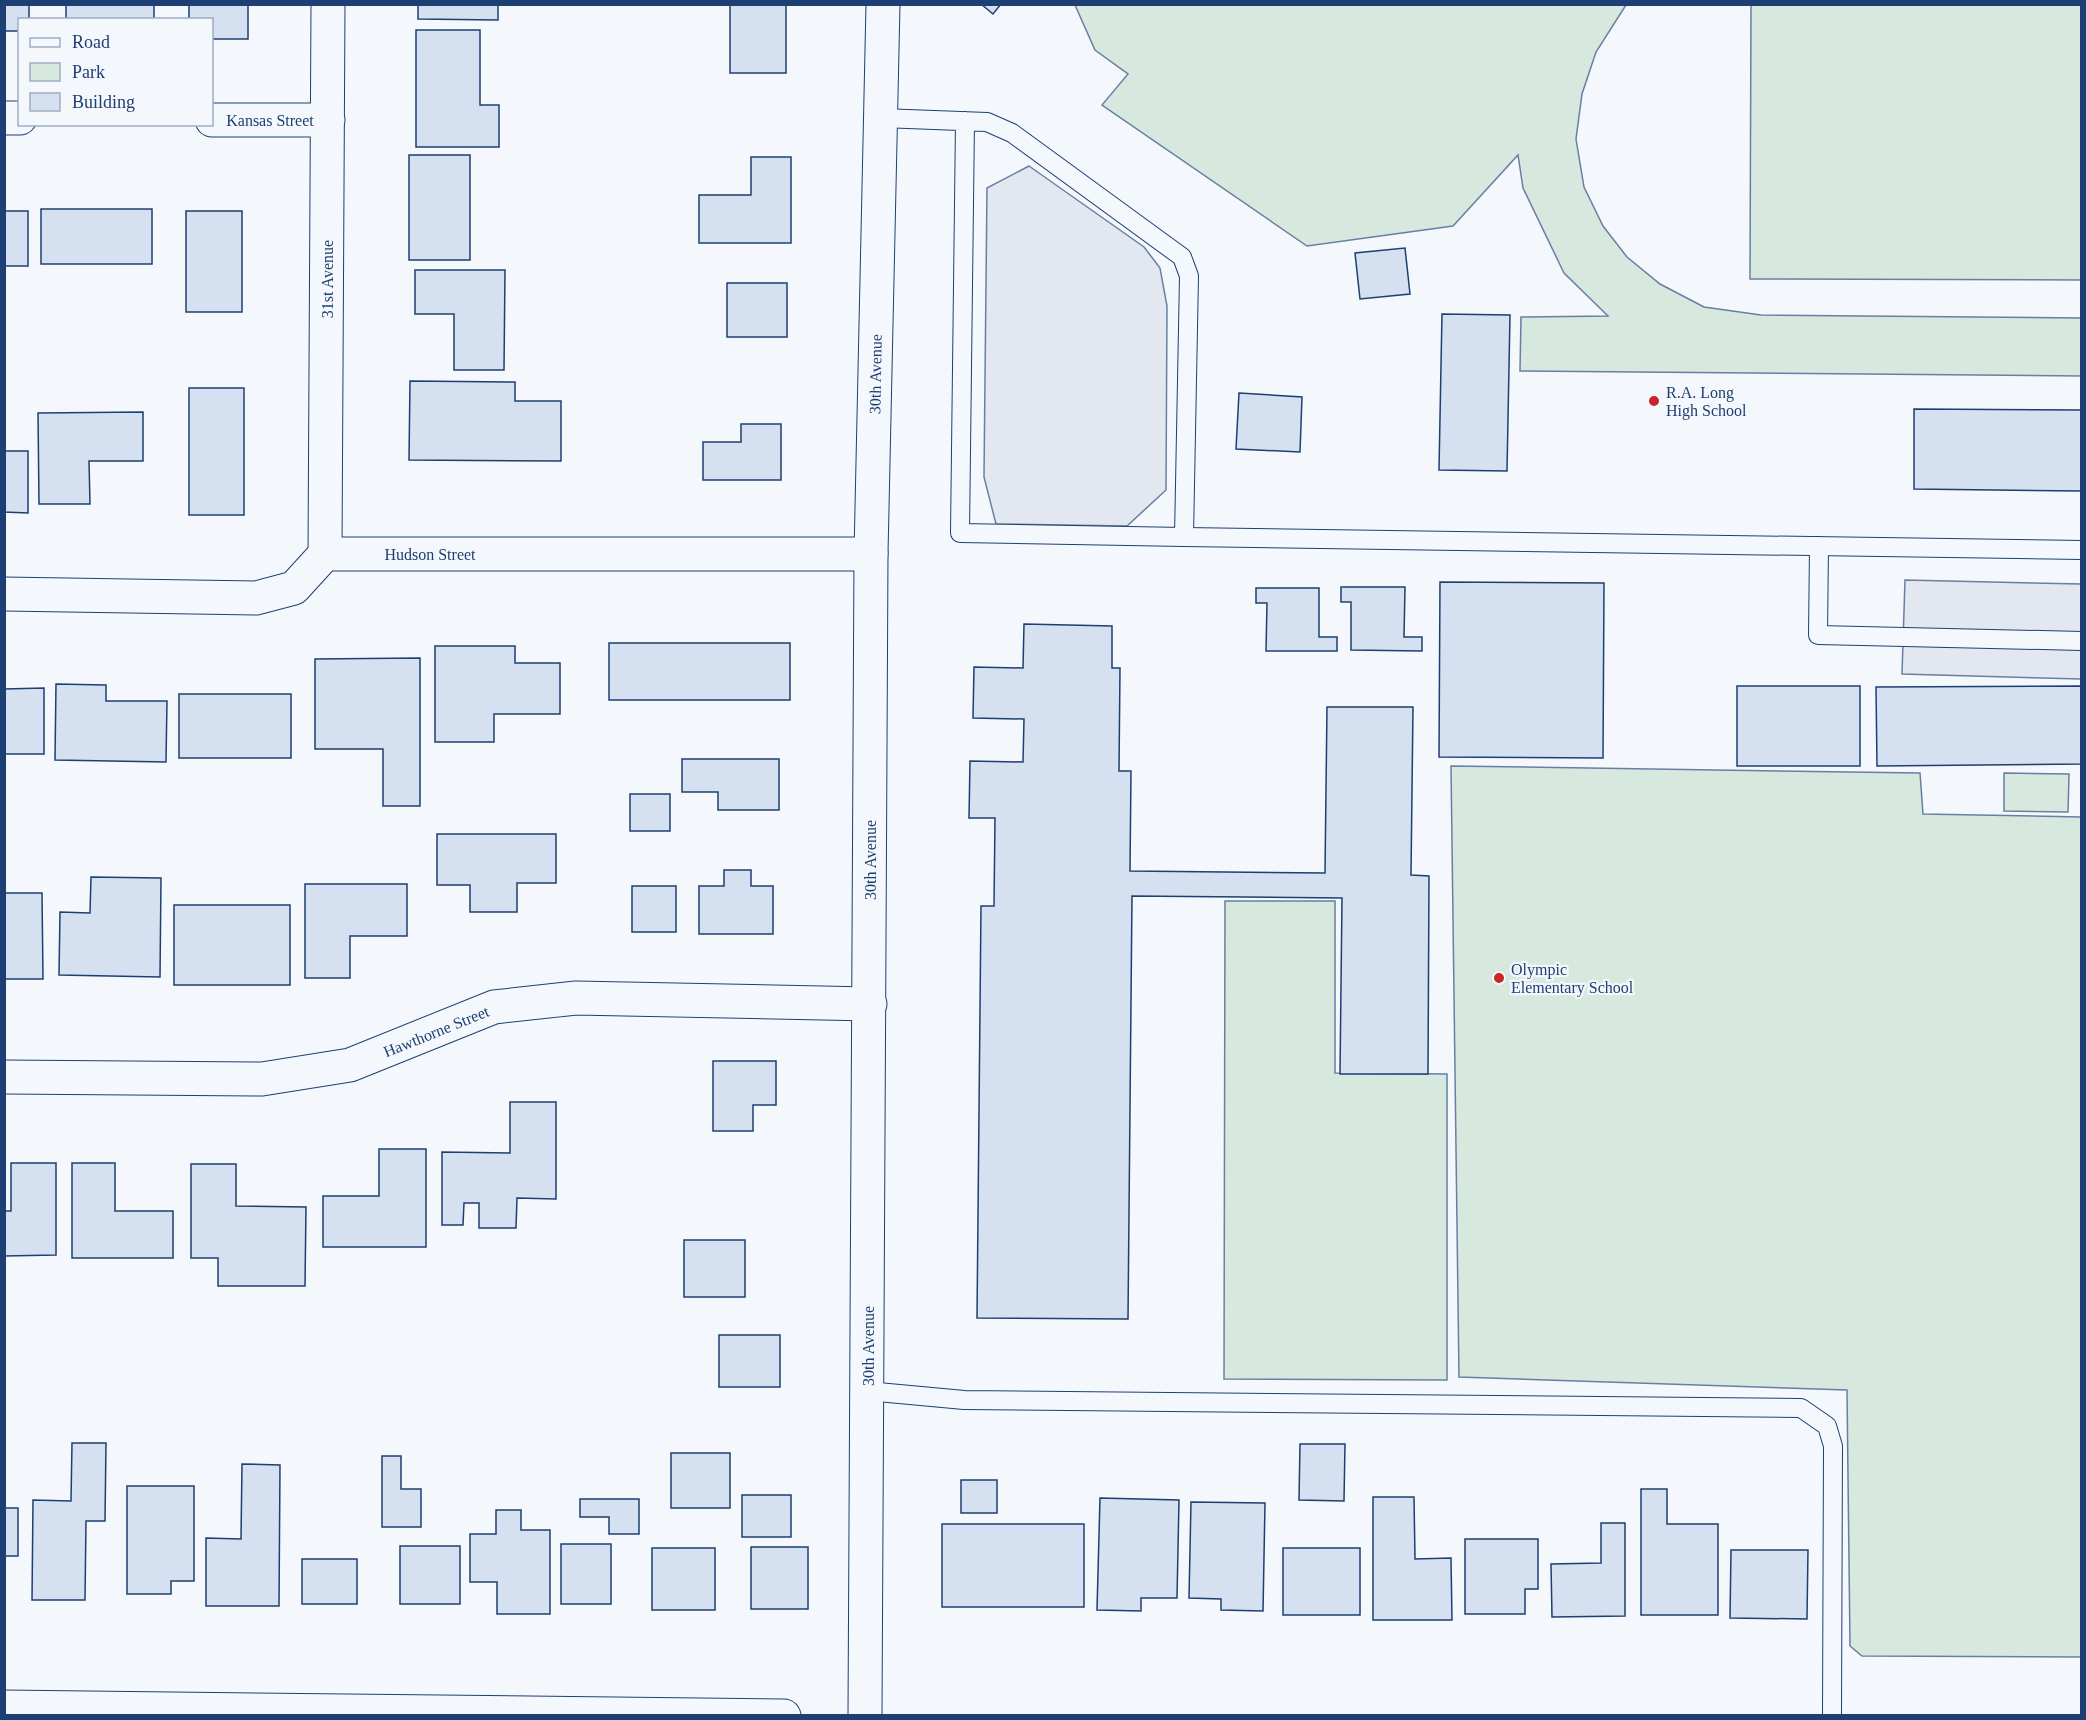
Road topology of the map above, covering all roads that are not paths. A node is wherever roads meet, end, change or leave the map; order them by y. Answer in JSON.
{"nodes":[{"id":1,"x":328,"y":4,"type":"edge"},
{"id":2,"x":883,"y":4,"type":"edge"},
{"id":3,"x":881,"y":118,"type":"junction"},
{"id":4,"x":213,"y":120,"type":"edge"},
{"id":5,"x":328,"y":120,"type":"junction"},
{"id":6,"x":965,"y":121,"type":"junction"},
{"id":7,"x":1184,"y":537,"type":"junction"},
{"id":8,"x":1819,"y":546,"type":"junction"},
{"id":9,"x":2082,"y":550,"type":"edge"},
{"id":10,"x":325,"y":554,"type":"junction"},
{"id":11,"x":871,"y":554,"type":"junction"},
{"id":12,"x":4,"y":594,"type":"edge"},
{"id":13,"x":2082,"y":641,"type":"edge"},
{"id":14,"x":870,"y":1004,"type":"junction"},
{"id":15,"x":4,"y":1077,"type":"edge"},
{"id":16,"x":867,"y":1391,"type":"junction"},
{"id":17,"x":4,"y":1707,"type":"edge"},
{"id":18,"x":784,"y":1716,"type":"edge"},
{"id":19,"x":865,"y":1716,"type":"edge"},
{"id":20,"x":1832,"y":1716,"type":"edge"}],
"edges":[{"from":1,"to":5,"type":"street","name":"31st Avenue"},
{"from":2,"to":3,"type":"street","name":"30th Avenue"},
{"from":3,"to":6,"type":"lane"},
{"from":3,"to":11,"type":"street","name":"30th Avenue"},
{"from":4,"to":5,"type":"street","name":"Kansas Street"},
{"from":5,"to":10,"type":"street","name":"31st Avenue"},
{"from":6,"to":7,"type":"lane"},
{"from":6,"to":7,"type":"lane"},
{"from":7,"to":8,"type":"lane"},
{"from":8,"to":9,"type":"lane"},
{"from":8,"to":13,"type":"lane"},
{"from":10,"to":11,"type":"street","name":"Hudson Street"},
{"from":10,"to":12,"type":"street"},
{"from":11,"to":14,"type":"street","name":"30th Avenue"},
{"from":14,"to":15,"type":"street","name":"Hawthorne Street"},
{"from":14,"to":16,"type":"street","name":"30th Avenue"},
{"from":16,"to":19,"type":"street","name":"30th Avenue"},
{"from":16,"to":20,"type":"lane"},
{"from":17,"to":18,"type":"street"}]}
